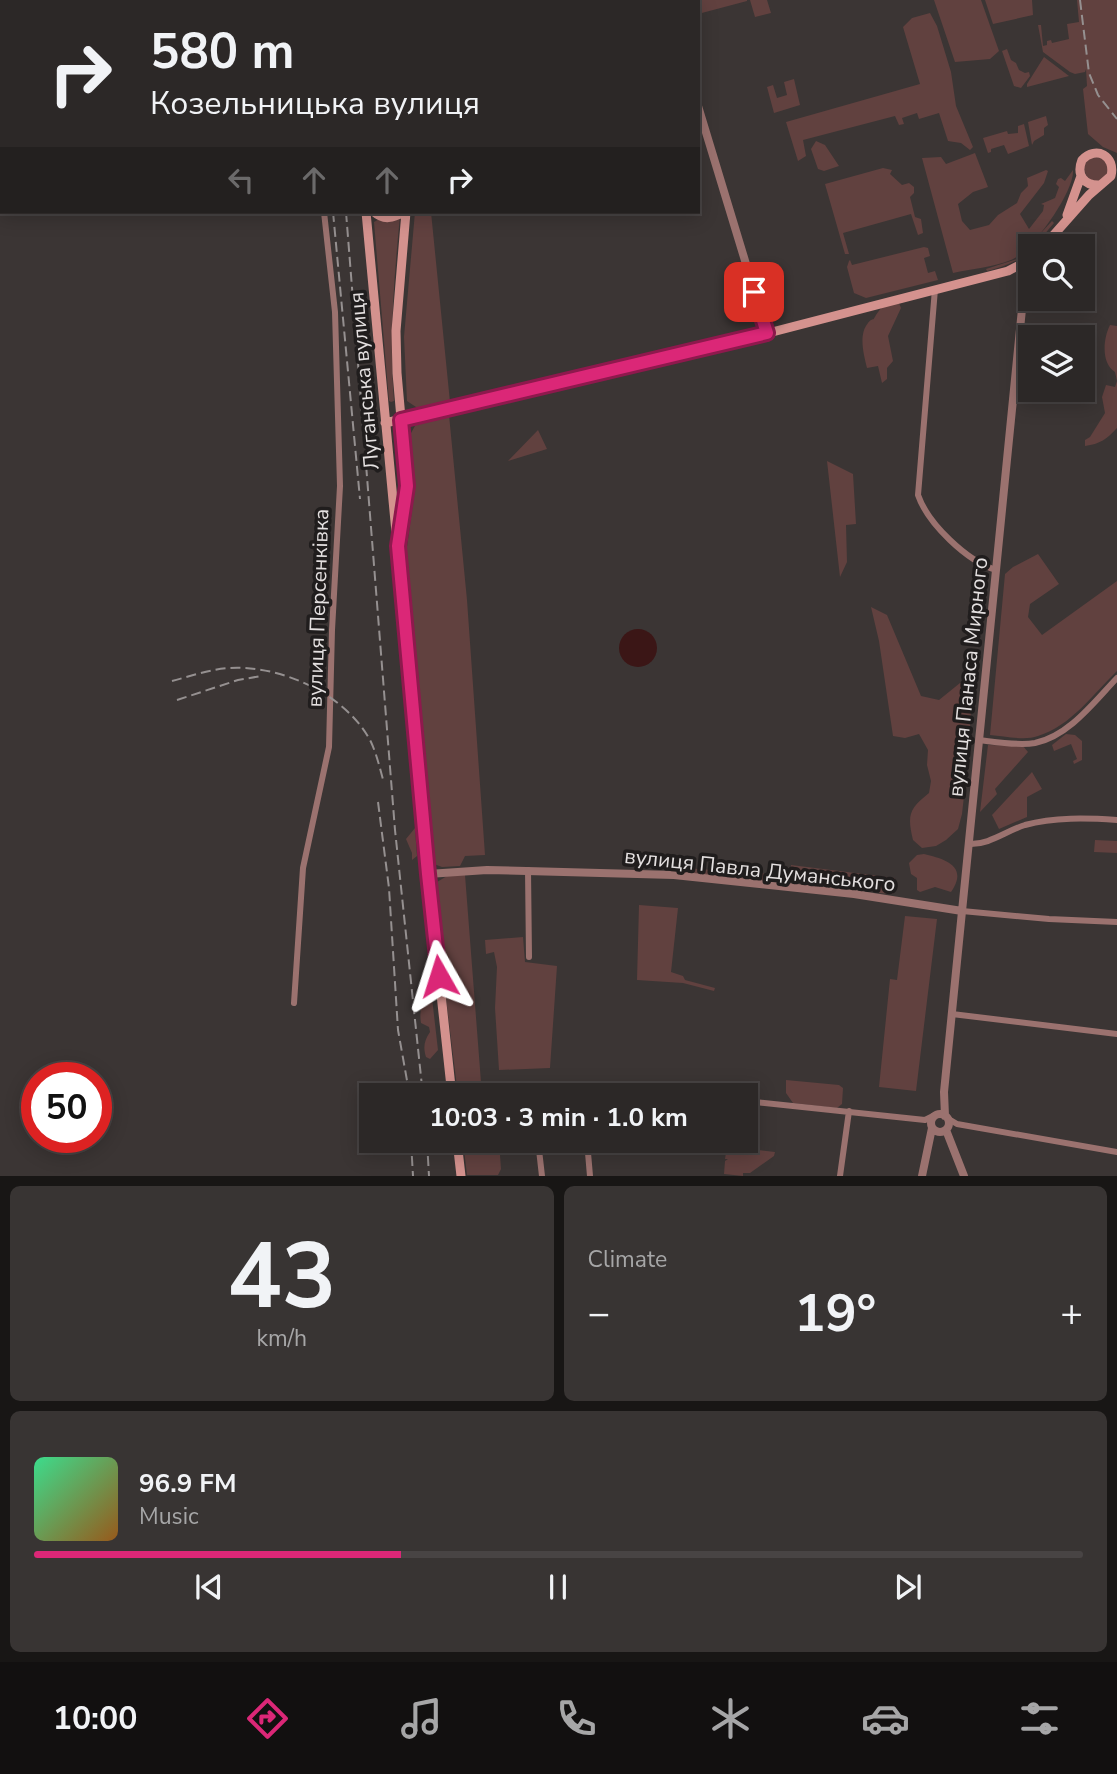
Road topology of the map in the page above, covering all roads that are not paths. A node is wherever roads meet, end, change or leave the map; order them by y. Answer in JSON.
{"nodes":[{"id":1,"x":700,"y":113,"type":"edge"},
{"id":2,"x":1115,"y":167,"type":"edge"},
{"id":3,"x":1081,"y":176,"type":"junction"},
{"id":4,"x":1100,"y":185,"type":"junction"},
{"id":5,"x":324,"y":214,"type":"edge"},
{"id":6,"x":366,"y":214,"type":"edge"},
{"id":7,"x":378,"y":214,"type":"edge"},
{"id":8,"x":399,"y":214,"type":"edge"},
{"id":9,"x":405,"y":214,"type":"edge"},
{"id":10,"x":1065,"y":220,"type":"junction"},
{"id":11,"x":1054,"y":234,"type":"edge"},
{"id":12,"x":1018,"y":267,"type":"edge"},
{"id":13,"x":934,"y":289,"type":"junction"},
{"id":14,"x":1022,"y":311,"type":"edge"},
{"id":15,"x":767,"y":333,"type":"junction"},
{"id":16,"x":401,"y":420,"type":"junction"},
{"id":17,"x":385,"y":423,"type":"junction"},
{"id":18,"x":398,"y":546,"type":"junction"},
{"id":19,"x":996,"y":570,"type":"junction"},
{"id":20,"x":1117,"y":678,"type":"edge"},
{"id":21,"x":979,"y":740,"type":"junction"},
{"id":22,"x":1117,"y":820,"type":"edge"},
{"id":23,"x":969,"y":844,"type":"junction"},
{"id":24,"x":528,"y":870,"type":"junction"},
{"id":25,"x":428,"y":874,"type":"junction"},
{"id":26,"x":962,"y":911,"type":"junction"},
{"id":27,"x":1117,"y":922,"type":"edge"},
{"id":28,"x":529,"y":957,"type":"dead end"},
{"id":29,"x":294,"y":1003,"type":"dead end"},
{"id":30,"x":952,"y":1014,"type":"junction"},
{"id":31,"x":1117,"y":1034,"type":"edge"},
{"id":32,"x":451,"y":1083,"type":"edge"},
{"id":33,"x":758,"y":1102,"type":"edge"},
{"id":34,"x":849,"y":1111,"type":"junction"},
{"id":35,"x":940,"y":1122,"type":"junction"},
{"id":36,"x":1117,"y":1152,"type":"edge"},
{"id":37,"x":458,"y":1153,"type":"edge"},
{"id":38,"x":539,"y":1153,"type":"edge"},
{"id":39,"x":588,"y":1153,"type":"edge"},
{"id":40,"x":461,"y":1175,"type":"edge"},
{"id":41,"x":542,"y":1175,"type":"edge"},
{"id":42,"x":590,"y":1175,"type":"edge"},
{"id":43,"x":840,"y":1175,"type":"edge"},
{"id":44,"x":922,"y":1175,"type":"edge"},
{"id":45,"x":964,"y":1175,"type":"edge"}],
"edges":[{"from":1,"to":15,"type":"street"},
{"from":2,"to":3,"type":"main road"},
{"from":2,"to":4,"type":"main road"},
{"from":3,"to":4,"type":"main road"},
{"from":3,"to":10,"type":"main road"},
{"from":4,"to":10,"type":"main road"},
{"from":5,"to":29,"type":"street","name":"вулиця Персенківка"},
{"from":6,"to":17,"type":"main road","name":"Луганська вулиця"},
{"from":7,"to":8,"type":"main road"},
{"from":9,"to":16,"type":"main road","name":"Луганська вулиця"},
{"from":10,"to":11,"type":"main road"},
{"from":12,"to":13,"type":"main road"},
{"from":13,"to":15,"type":"main road"},
{"from":13,"to":19,"type":"street"},
{"from":14,"to":19,"type":"street","name":"вулиця Панаса Мирного"},
{"from":15,"to":16,"type":"main road"},
{"from":16,"to":17,"type":"main road"},
{"from":16,"to":18,"type":"main road","name":"Луганська вулиця"},
{"from":17,"to":18,"type":"main road","name":"Луганська вулиця"},
{"from":18,"to":25,"type":"main road","name":"Луганська вулиця"},
{"from":19,"to":21,"type":"street","name":"вулиця Панаса Мирного"},
{"from":20,"to":21,"type":"street"},
{"from":21,"to":23,"type":"street","name":"вулиця Панаса Мирного"},
{"from":22,"to":23,"type":"street"},
{"from":23,"to":26,"type":"street","name":"вулиця Панаса Мирного"},
{"from":24,"to":25,"type":"street","name":"вулиця Павла Думанського"},
{"from":24,"to":26,"type":"street","name":"вулиця Павла Думанського"},
{"from":24,"to":28,"type":"street"},
{"from":25,"to":32,"type":"main road","name":"Луганська вулиця"},
{"from":26,"to":27,"type":"street"},
{"from":26,"to":30,"type":"street","name":"вулиця Панаса Мирного"},
{"from":30,"to":31,"type":"street"},
{"from":30,"to":35,"type":"street","name":"вулиця Панаса Мирного"},
{"from":33,"to":34,"type":"street"},
{"from":34,"to":35,"type":"street"},
{"from":34,"to":43,"type":"street"},
{"from":35,"to":36,"type":"street"},
{"from":35,"to":44,"type":"street","name":"вулиця Панаса Мирного"},
{"from":35,"to":45,"type":"street"},
{"from":37,"to":40,"type":"main road"},
{"from":38,"to":41,"type":"street"},
{"from":39,"to":42,"type":"street"}]}
